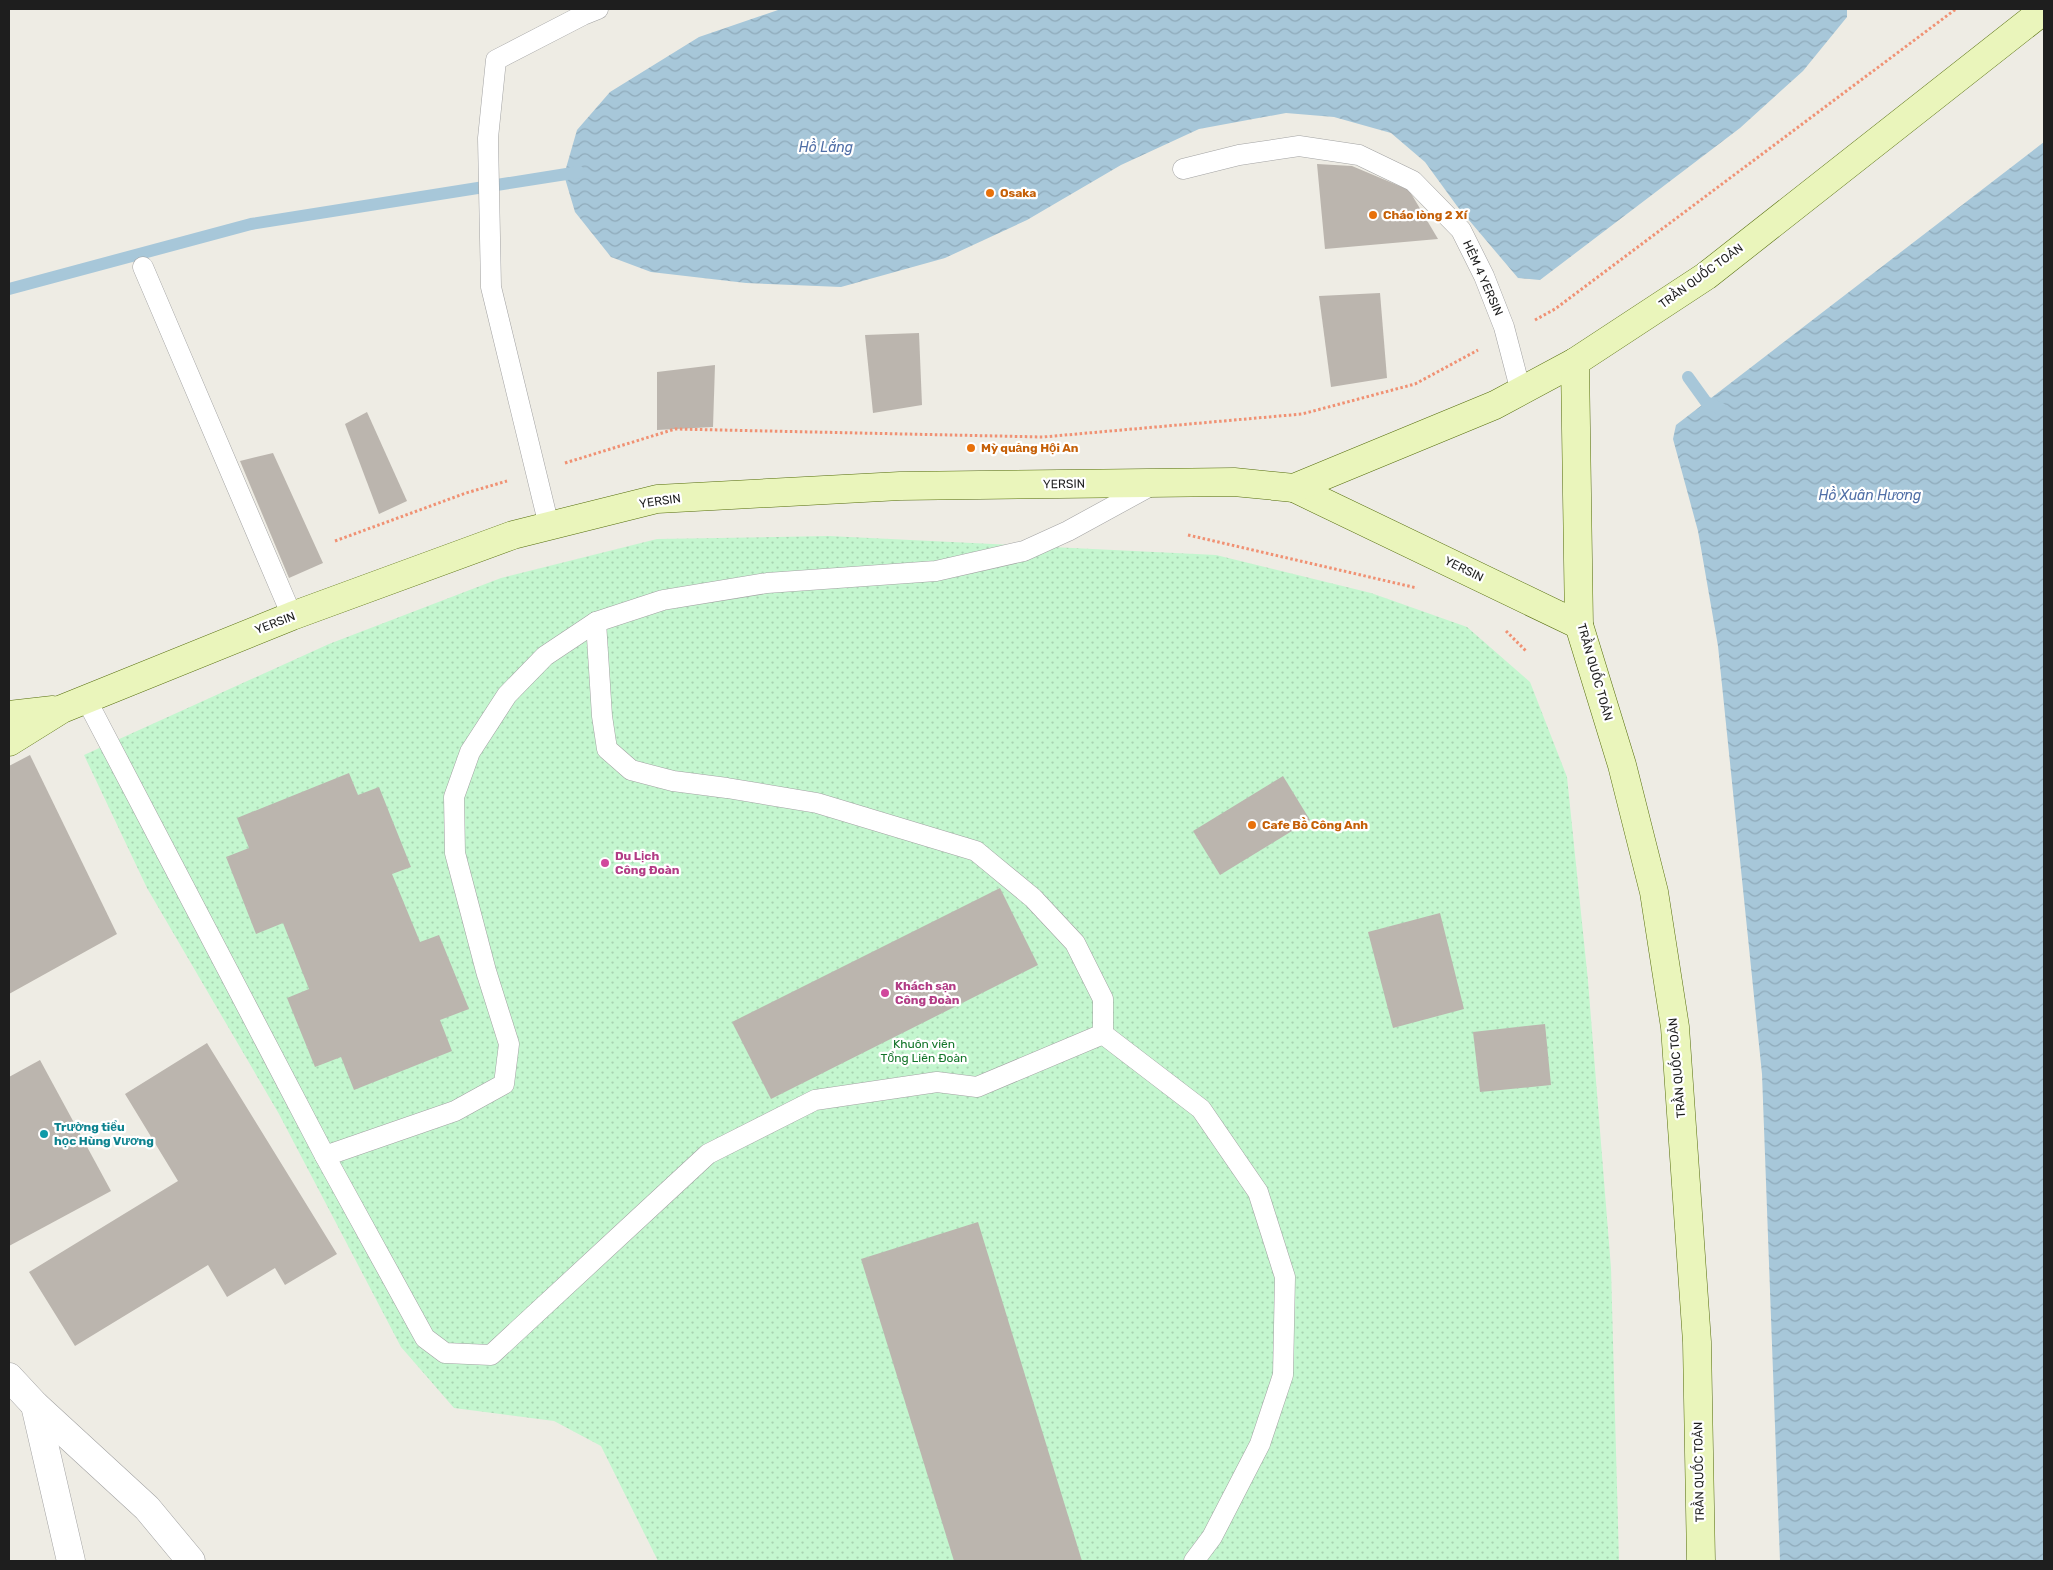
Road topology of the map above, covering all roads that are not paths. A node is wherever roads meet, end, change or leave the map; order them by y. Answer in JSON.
{"nodes":[{"id":1,"x":598,"y":9,"type":"edge"},
{"id":2,"x":2044,"y":10,"type":"edge"},
{"id":3,"x":1183,"y":169,"type":"dead end"},
{"id":4,"x":144,"y":267,"type":"dead end"},
{"id":5,"x":1575,"y":362,"type":"junction"},
{"id":6,"x":1521,"y":392,"type":"junction"},
{"id":7,"x":1156,"y":483,"type":"junction"},
{"id":8,"x":1294,"y":488,"type":"junction"},
{"id":9,"x":549,"y":526,"type":"junction"},
{"id":10,"x":292,"y":616,"type":"junction"},
{"id":11,"x":596,"y":622,"type":"junction"},
{"id":12,"x":1579,"y":625,"type":"junction"},
{"id":13,"x":74,"y":704,"type":"junction"},
{"id":14,"x":9,"y":715,"type":"edge"},
{"id":15,"x":9,"y":742,"type":"edge"},
{"id":16,"x":1103,"y":1034,"type":"junction"},
{"id":17,"x":325,"y":1156,"type":"junction"},
{"id":18,"x":9,"y":1377,"type":"edge"},
{"id":19,"x":35,"y":1405,"type":"junction"},
{"id":20,"x":71,"y":1561,"type":"edge"},
{"id":21,"x":191,"y":1561,"type":"edge"},
{"id":22,"x":1194,"y":1561,"type":"edge"},
{"id":23,"x":1701,"y":1561,"type":"edge"}],
"edges":[{"from":1,"to":9,"type":"lane"},
{"from":2,"to":5,"type":"main road","name":"TRẦN QUỐC TOẢN"},
{"from":3,"to":6,"type":"lane","name":"HẺM 4 YERSIN"},
{"from":4,"to":10,"type":"lane"},
{"from":5,"to":6,"type":"main road","name":"YERSIN"},
{"from":5,"to":12,"type":"main road","name":"TRẦN QUỐC TOẢN"},
{"from":6,"to":8,"type":"main road","name":"YERSIN"},
{"from":7,"to":8,"type":"main road","name":"YERSIN"},
{"from":7,"to":9,"type":"main road","name":"YERSIN"},
{"from":7,"to":11,"type":"lane"},
{"from":8,"to":12,"type":"main road","name":"YERSIN"},
{"from":9,"to":10,"type":"main road","name":"YERSIN"},
{"from":10,"to":13,"type":"main road","name":"YERSIN"},
{"from":11,"to":16,"type":"lane"},
{"from":11,"to":17,"type":"lane"},
{"from":12,"to":23,"type":"main road","name":"TRẦN QUỐC TOẢN"},
{"from":13,"to":14,"type":"main road","name":"YERSIN"},
{"from":13,"to":15,"type":"main road","name":"YERSIN"},
{"from":13,"to":17,"type":"lane"},
{"from":16,"to":17,"type":"lane"},
{"from":16,"to":22,"type":"lane"},
{"from":18,"to":19,"type":"street"},
{"from":19,"to":20,"type":"street"},
{"from":19,"to":21,"type":"street"}]}
